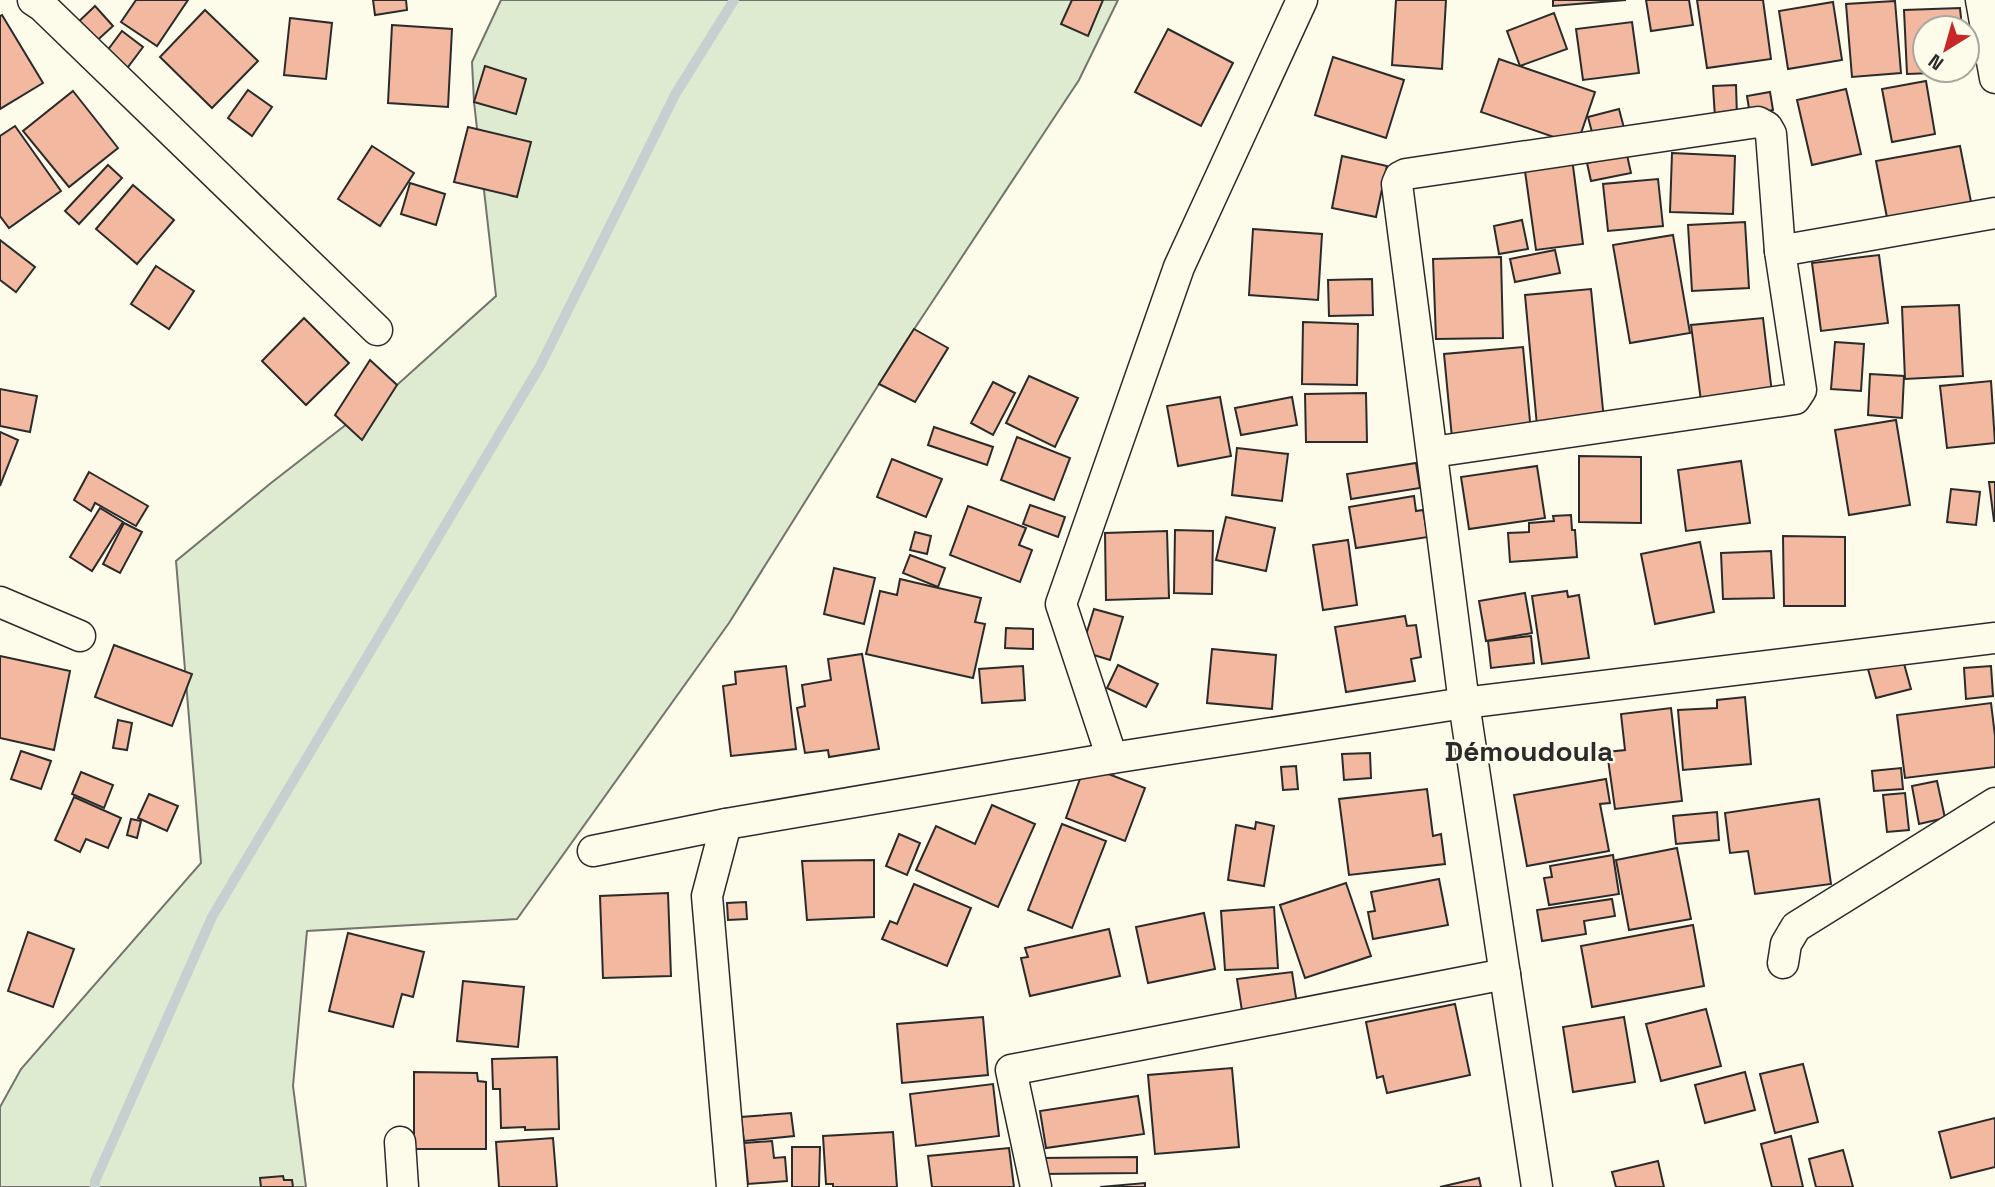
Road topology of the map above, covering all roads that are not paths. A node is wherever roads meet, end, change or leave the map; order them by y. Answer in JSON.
{"nodes":[{"id":1,"x":33,"y":0,"type":"edge"},
{"id":2,"x":1302,"y":0,"type":"edge"},
{"id":3,"x":1981,"y":0,"type":"edge"},
{"id":4,"x":1995,"y":78,"type":"edge"},
{"id":5,"x":1995,"y":214,"type":"edge"},
{"id":6,"x":1780,"y":251,"type":"junction"},
{"id":7,"x":376,"y":330,"type":"dead end"},
{"id":8,"x":1433,"y":452,"type":"junction"},
{"id":9,"x":0,"y":602,"type":"edge"},
{"id":10,"x":80,"y":636,"type":"dead end"},
{"id":11,"x":1995,"y":638,"type":"edge"},
{"id":12,"x":1464,"y":703,"type":"junction"},
{"id":13,"x":1112,"y":758,"type":"junction"},
{"id":14,"x":1995,"y":803,"type":"edge"},
{"id":15,"x":726,"y":824,"type":"junction"},
{"id":16,"x":593,"y":851,"type":"dead end"},
{"id":17,"x":1783,"y":963,"type":"dead end"},
{"id":18,"x":1505,"y":974,"type":"junction"},
{"id":19,"x":400,"y":1142,"type":"dead end"},
{"id":20,"x":403,"y":1187,"type":"edge"},
{"id":21,"x":732,"y":1187,"type":"edge"},
{"id":22,"x":1036,"y":1187,"type":"edge"},
{"id":23,"x":1537,"y":1187,"type":"edge"}],
"edges":[{"from":1,"to":7,"type":"street"},
{"from":2,"to":13,"type":"street"},
{"from":3,"to":4,"type":"street"},
{"from":5,"to":6,"type":"street"},
{"from":6,"to":8,"type":"street"},
{"from":6,"to":8,"type":"street"},
{"from":8,"to":12,"type":"street"},
{"from":9,"to":10,"type":"street"},
{"from":11,"to":12,"type":"street"},
{"from":12,"to":13,"type":"street"},
{"from":12,"to":18,"type":"street"},
{"from":13,"to":15,"type":"street"},
{"from":14,"to":17,"type":"street"},
{"from":15,"to":16,"type":"street"},
{"from":15,"to":21,"type":"street"},
{"from":18,"to":22,"type":"street"},
{"from":18,"to":23,"type":"street"},
{"from":19,"to":20,"type":"street"}]}
